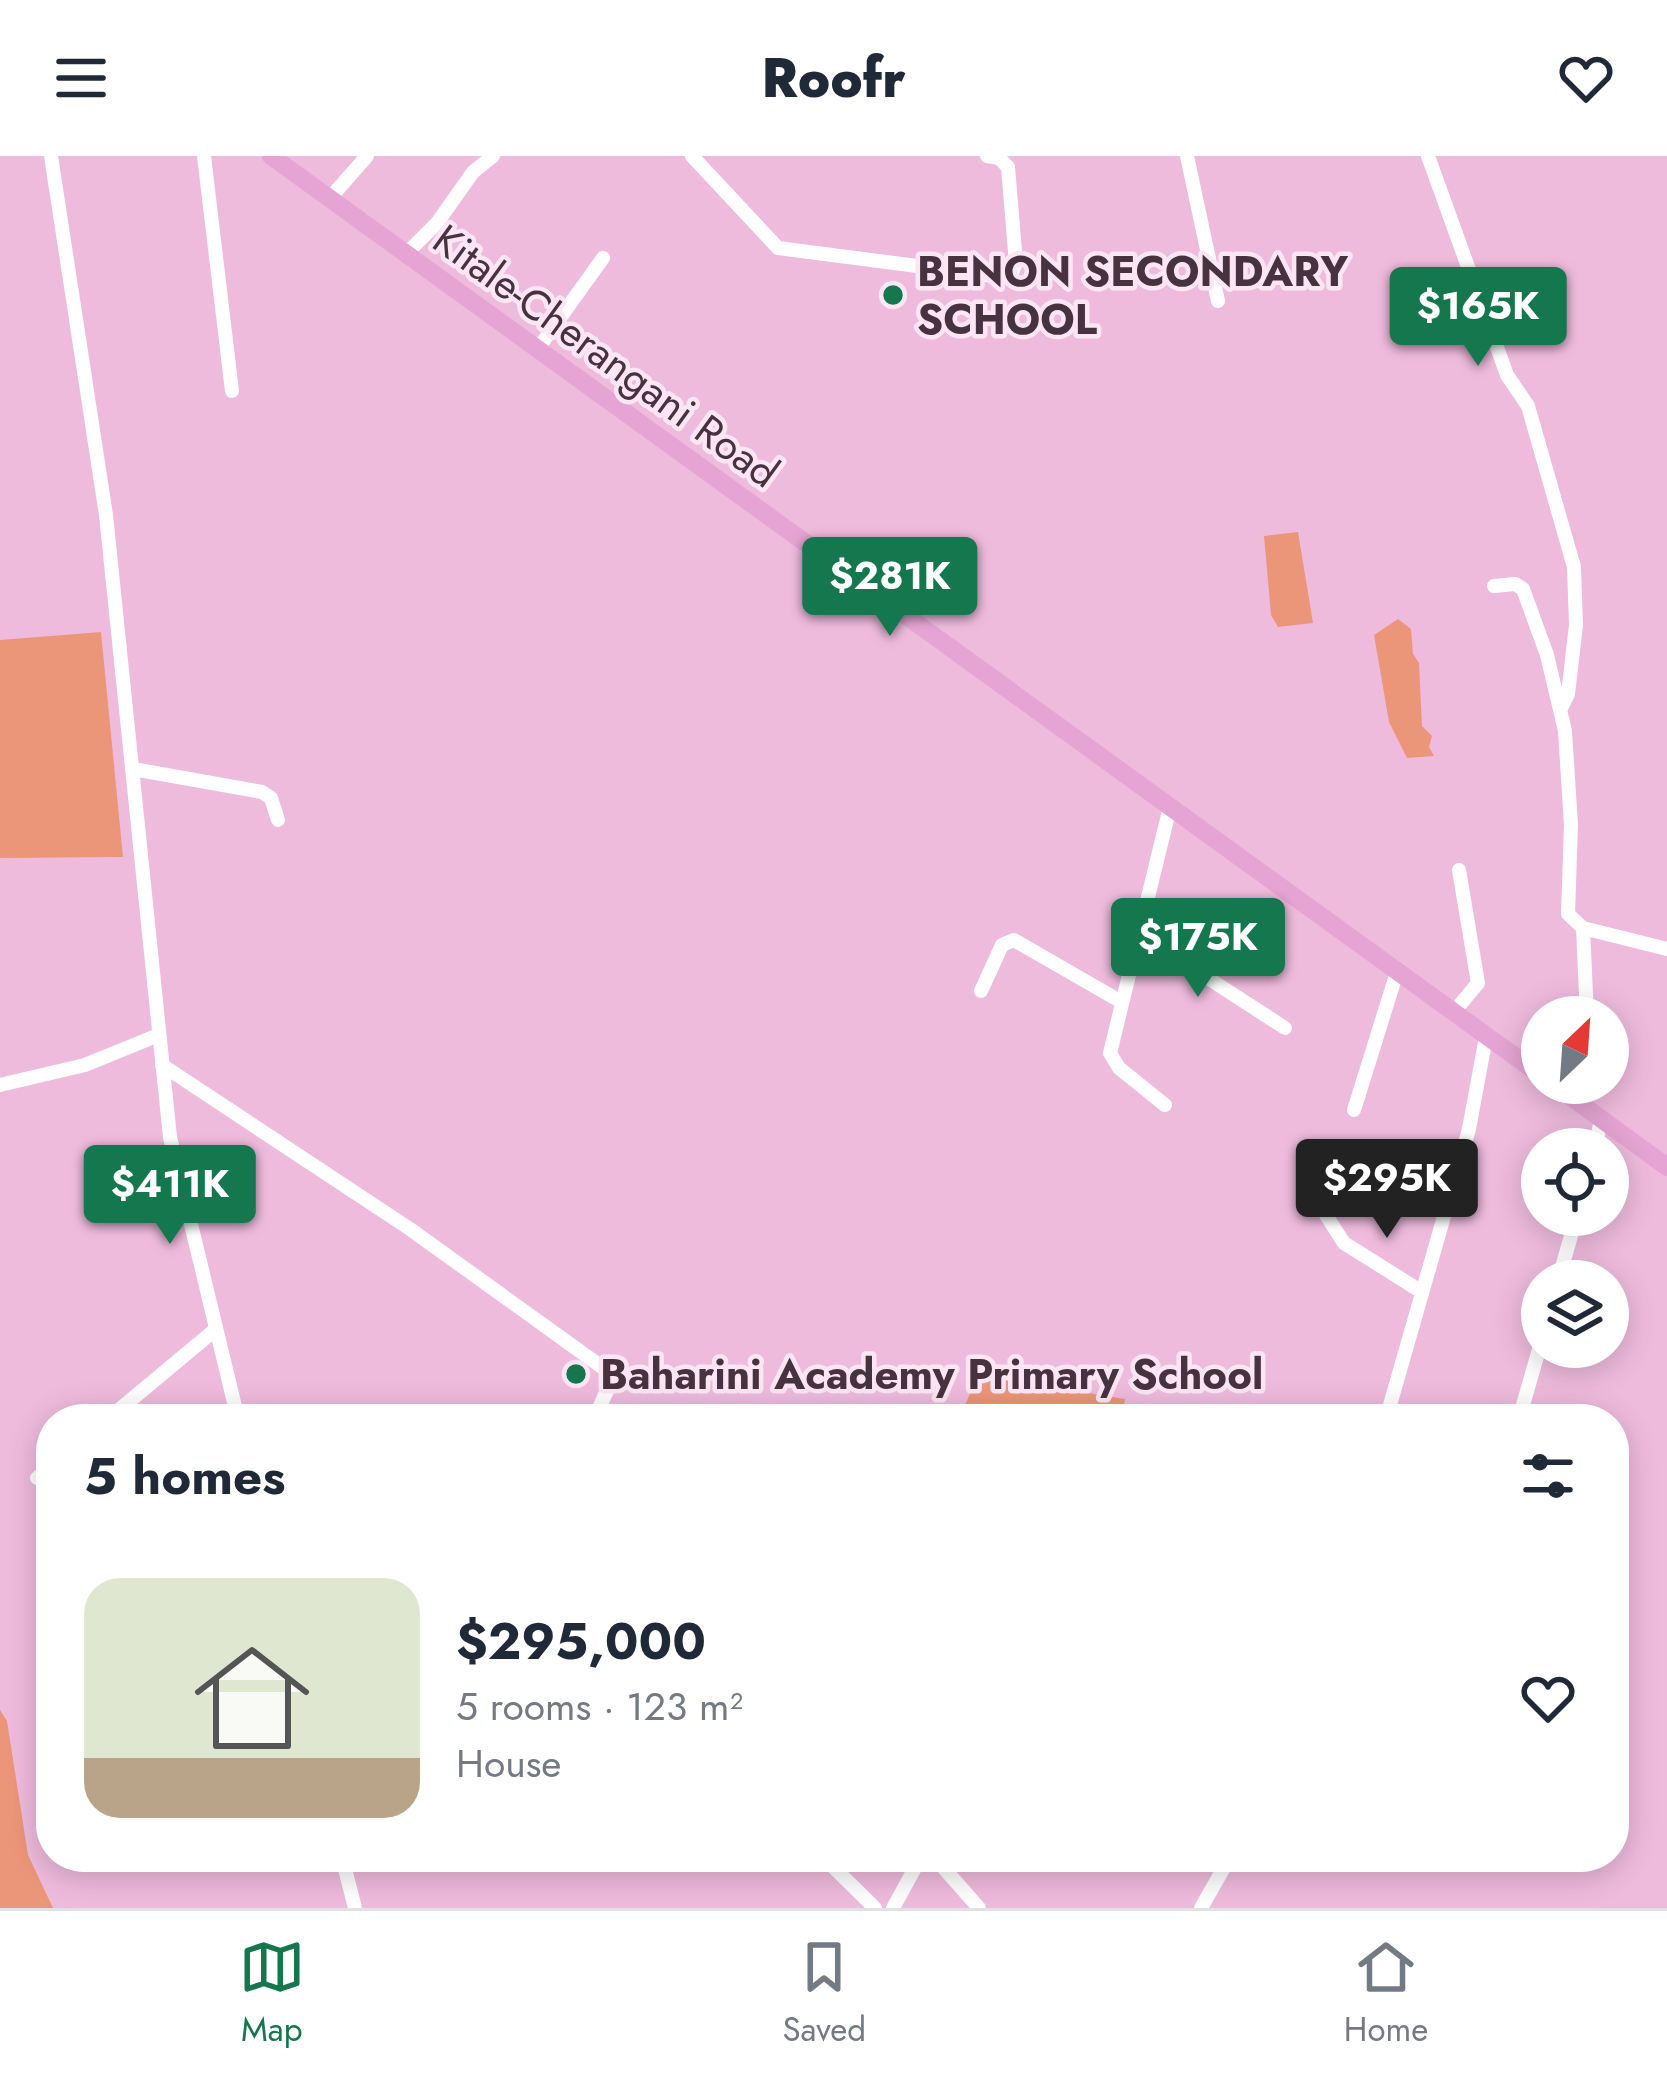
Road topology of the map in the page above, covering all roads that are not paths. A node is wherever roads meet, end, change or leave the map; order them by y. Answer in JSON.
{"nodes":[{"id":1,"x":51,"y":156,"type":"edge"},
{"id":2,"x":204,"y":156,"type":"edge"},
{"id":3,"x":271,"y":156,"type":"edge"},
{"id":4,"x":367,"y":156,"type":"edge"},
{"id":5,"x":493,"y":156,"type":"edge"},
{"id":6,"x":692,"y":156,"type":"edge"},
{"id":7,"x":987,"y":156,"type":"edge"},
{"id":8,"x":1187,"y":156,"type":"edge"},
{"id":9,"x":1428,"y":156,"type":"edge"},
{"id":10,"x":330,"y":198,"type":"junction"},
{"id":11,"x":406,"y":254,"type":"junction"},
{"id":12,"x":603,"y":258,"type":"dead end"},
{"id":13,"x":1218,"y":301,"type":"dead end"},
{"id":14,"x":537,"y":350,"type":"junction"},
{"id":15,"x":232,"y":391,"type":"dead end"},
{"id":16,"x":1493,"y":586,"type":"dead end"},
{"id":17,"x":1561,"y":708,"type":"junction"},
{"id":18,"x":133,"y":769,"type":"junction"},
{"id":19,"x":1170,"y":807,"type":"junction"},
{"id":20,"x":278,"y":820,"type":"dead end"},
{"id":21,"x":1459,"y":870,"type":"dead end"},
{"id":22,"x":1583,"y":928,"type":"junction"},
{"id":23,"x":1137,"y":932,"type":"junction"},
{"id":24,"x":1667,"y":949,"type":"edge"},
{"id":25,"x":1397,"y":972,"type":"junction"},
{"id":26,"x":981,"y":991,"type":"dead end"},
{"id":27,"x":1586,"y":996,"type":"edge"},
{"id":28,"x":1120,"y":1001,"type":"junction"},
{"id":29,"x":1453,"y":1013,"type":"junction"},
{"id":30,"x":1285,"y":1028,"type":"dead end"},
{"id":31,"x":156,"y":1036,"type":"junction"},
{"id":32,"x":1486,"y":1037,"type":"junction"},
{"id":33,"x":1521,"y":1061,"type":"edge"},
{"id":34,"x":162,"y":1065,"type":"junction"},
{"id":35,"x":0,"y":1085,"type":"edge"},
{"id":36,"x":1584,"y":1104,"type":"edge"},
{"id":37,"x":1165,"y":1105,"type":"dead end"},
{"id":38,"x":1354,"y":1110,"type":"dead end"},
{"id":39,"x":1601,"y":1119,"type":"junction"},
{"id":40,"x":1599,"y":1128,"type":"edge"},
{"id":41,"x":1667,"y":1167,"type":"edge"},
{"id":42,"x":1326,"y":1215,"type":"dead end"},
{"id":43,"x":1423,"y":1292,"type":"junction"},
{"id":44,"x":216,"y":1329,"type":"junction"},
{"id":45,"x":1534,"y":1368,"type":"edge"},
{"id":46,"x":125,"y":1404,"type":"edge"},
{"id":47,"x":234,"y":1404,"type":"edge"},
{"id":48,"x":601,"y":1404,"type":"edge"},
{"id":49,"x":1390,"y":1404,"type":"edge"},
{"id":50,"x":1523,"y":1404,"type":"edge"},
{"id":51,"x":346,"y":1872,"type":"edge"},
{"id":52,"x":838,"y":1872,"type":"edge"},
{"id":53,"x":913,"y":1872,"type":"edge"},
{"id":54,"x":947,"y":1872,"type":"edge"},
{"id":55,"x":1221,"y":1872,"type":"edge"},
{"id":56,"x":355,"y":1908,"type":"edge"},
{"id":57,"x":875,"y":1908,"type":"edge"},
{"id":58,"x":893,"y":1908,"type":"edge"},
{"id":59,"x":979,"y":1908,"type":"edge"},
{"id":60,"x":1201,"y":1908,"type":"edge"}],
"edges":[{"from":1,"to":18,"type":"street"},
{"from":2,"to":15,"type":"street"},
{"from":3,"to":10,"type":"main road","name":"Kitale-Cherangani Road"},
{"from":4,"to":10,"type":"street"},
{"from":5,"to":11,"type":"street"},
{"from":6,"to":7,"type":"street"},
{"from":8,"to":13,"type":"street"},
{"from":9,"to":17,"type":"street"},
{"from":10,"to":11,"type":"main road","name":"Kitale-Cherangani Road"},
{"from":11,"to":14,"type":"main road","name":"Kitale-Cherangani Road"},
{"from":12,"to":14,"type":"street"},
{"from":14,"to":19,"type":"main road","name":"Kitale-Cherangani Road"},
{"from":16,"to":17,"type":"street"},
{"from":17,"to":22,"type":"street"},
{"from":18,"to":20,"type":"street"},
{"from":18,"to":31,"type":"street"},
{"from":19,"to":23,"type":"street"},
{"from":19,"to":25,"type":"main road","name":"Kitale-Cherangani Road"},
{"from":21,"to":29,"type":"street"},
{"from":22,"to":24,"type":"street"},
{"from":22,"to":27,"type":"street"},
{"from":23,"to":28,"type":"street"},
{"from":23,"to":30,"type":"street"},
{"from":25,"to":29,"type":"main road","name":"Kitale-Cherangani Road"},
{"from":25,"to":38,"type":"street"},
{"from":26,"to":28,"type":"street"},
{"from":28,"to":37,"type":"street"},
{"from":29,"to":32,"type":"main road","name":"Kitale-Cherangani Road"},
{"from":31,"to":34,"type":"street"},
{"from":31,"to":35,"type":"street"},
{"from":32,"to":33,"type":"main road","name":"Kitale-Cherangani Road"},
{"from":32,"to":43,"type":"street"},
{"from":34,"to":44,"type":"street"},
{"from":34,"to":48,"type":"street"},
{"from":36,"to":39,"type":"main road"},
{"from":39,"to":40,"type":"street"},
{"from":39,"to":41,"type":"main road"},
{"from":42,"to":43,"type":"street"},
{"from":43,"to":49,"type":"street"},
{"from":44,"to":46,"type":"street"},
{"from":44,"to":47,"type":"street"},
{"from":45,"to":50,"type":"street"},
{"from":51,"to":56,"type":"street"},
{"from":52,"to":57,"type":"street"},
{"from":53,"to":58,"type":"street"},
{"from":54,"to":59,"type":"street"},
{"from":55,"to":60,"type":"street"}]}
